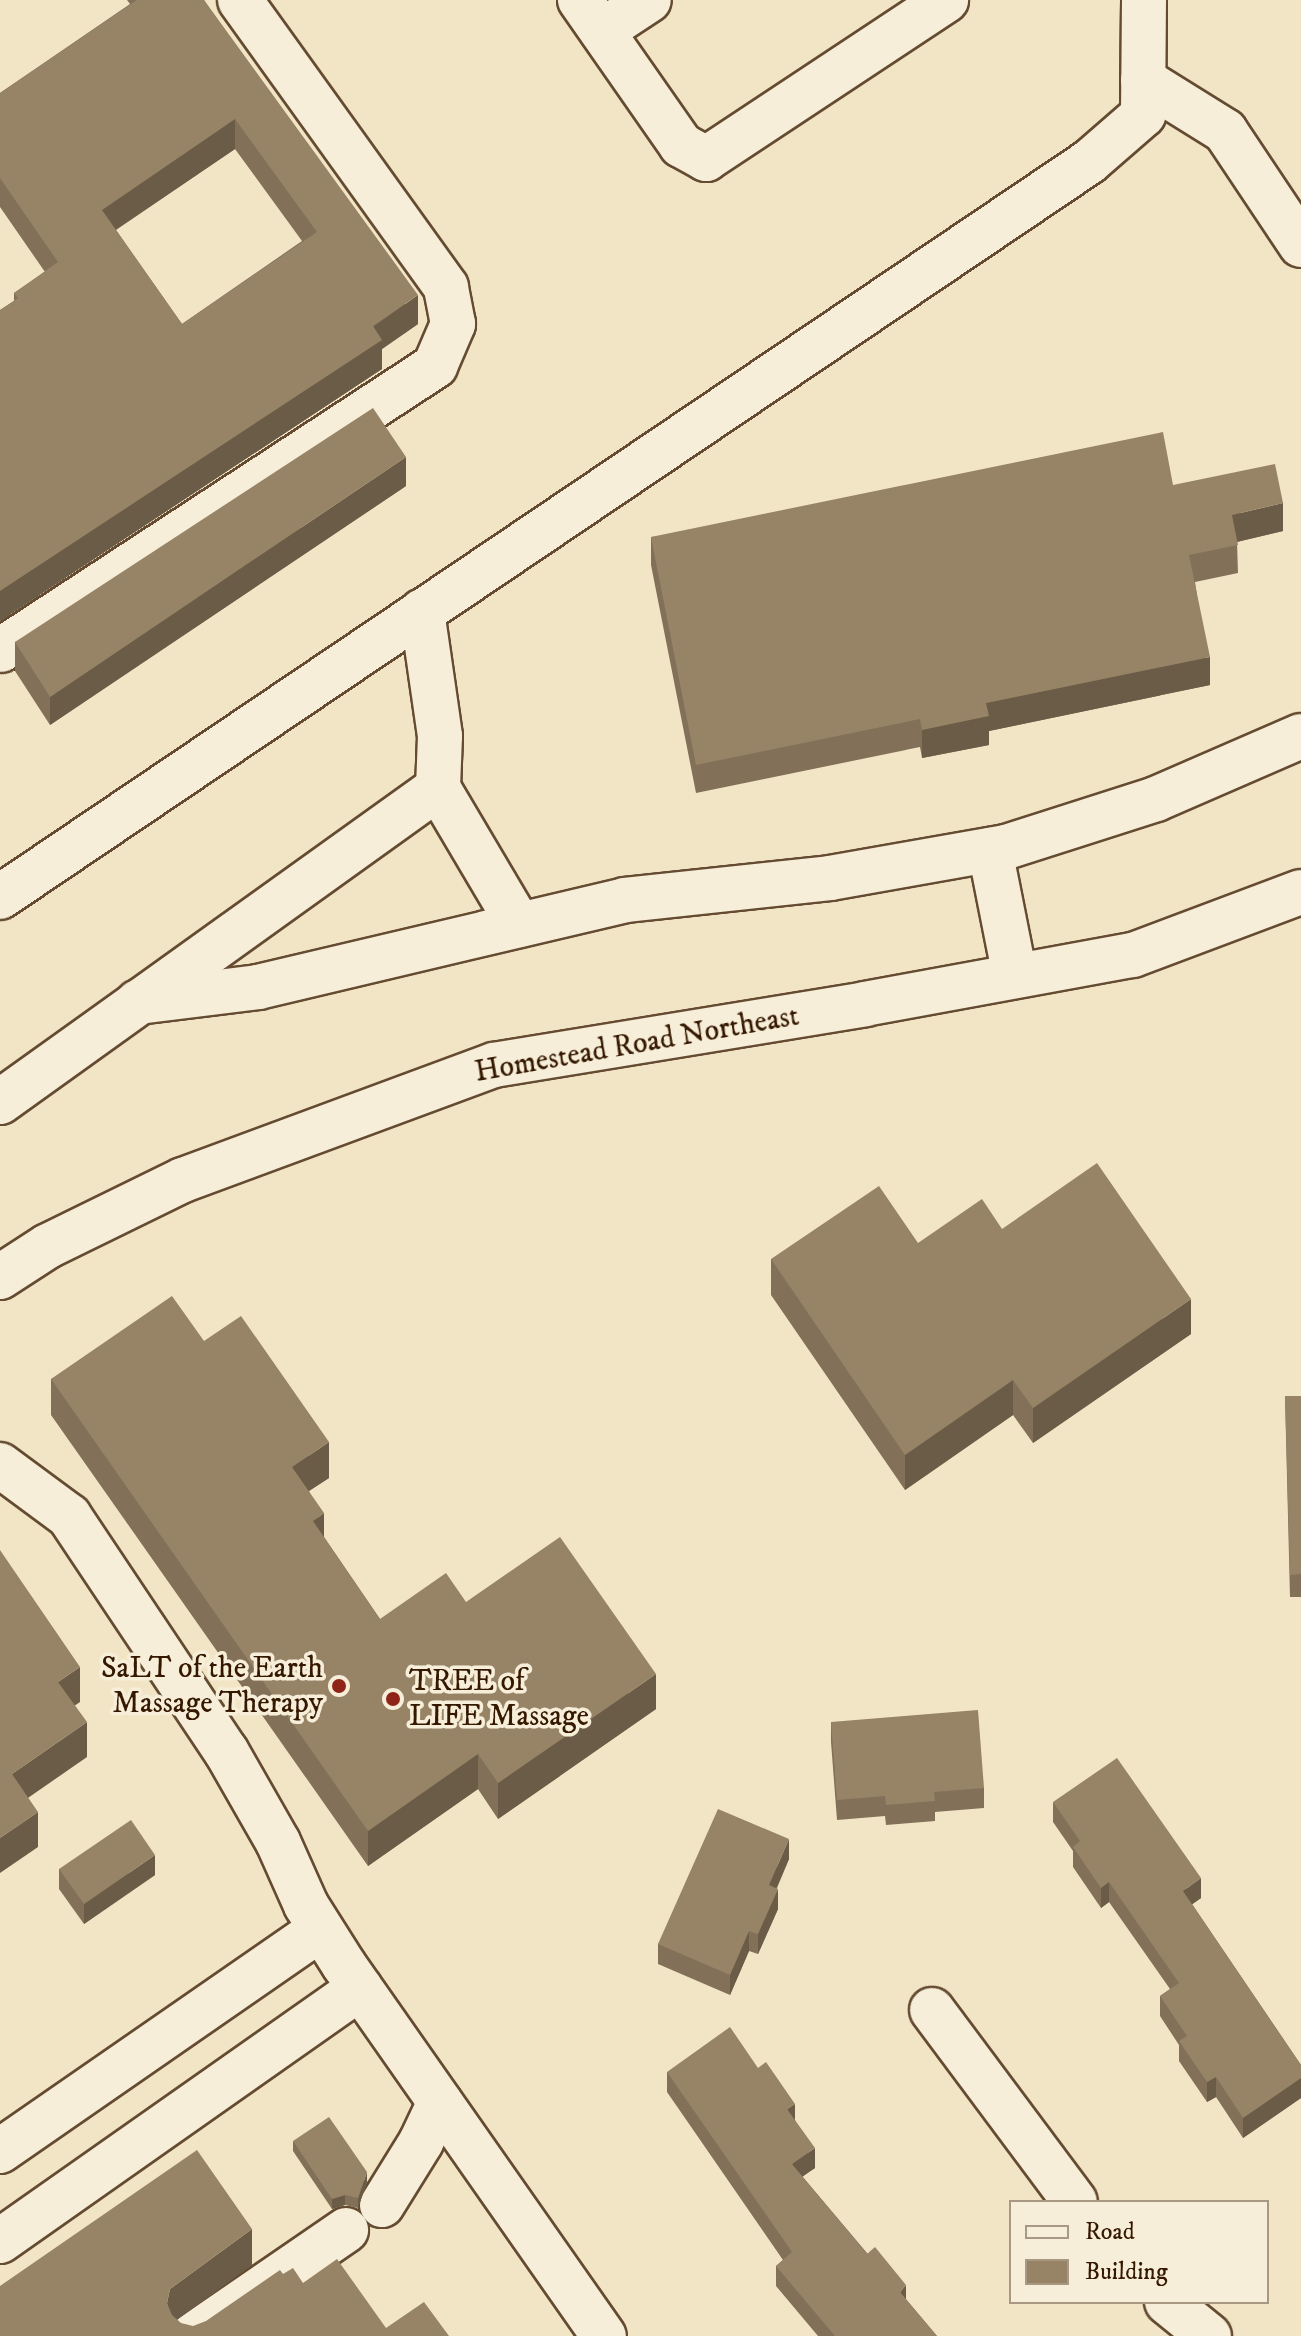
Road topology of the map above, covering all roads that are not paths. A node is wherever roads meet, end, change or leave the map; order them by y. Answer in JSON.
{"nodes":[{"id":1,"x":240,"y":0,"type":"edge"},
{"id":2,"x":649,"y":0,"type":"edge"},
{"id":3,"x":946,"y":0,"type":"edge"},
{"id":4,"x":1144,"y":0,"type":"edge"},
{"id":5,"x":591,"y":16,"type":"edge"},
{"id":6,"x":1143,"y":80,"type":"junction"},
{"id":7,"x":1301,"y":245,"type":"edge"},
{"id":8,"x":422,"y":611,"type":"junction"},
{"id":9,"x":1,"y":650,"type":"edge"},
{"id":10,"x":1301,"y":736,"type":"edge"},
{"id":11,"x":438,"y":788,"type":"junction"},
{"id":12,"x":990,"y":850,"type":"junction"},
{"id":13,"x":1301,"y":892,"type":"edge"},
{"id":14,"x":0,"y":897,"type":"edge"},
{"id":15,"x":519,"y":925,"type":"junction"},
{"id":16,"x":1015,"y":976,"type":"junction"},
{"id":17,"x":138,"y":1002,"type":"junction"},
{"id":18,"x":0,"y":1102,"type":"edge"},
{"id":19,"x":0,"y":1277,"type":"edge"},
{"id":20,"x":0,"y":1465,"type":"edge"},
{"id":21,"x":321,"y":1929,"type":"junction"},
{"id":22,"x":360,"y":1988,"type":"junction"},
{"id":23,"x":932,"y":2010,"type":"dead end"},
{"id":24,"x":440,"y":2102,"type":"junction"},
{"id":25,"x":0,"y":2151,"type":"edge"},
{"id":26,"x":1074,"y":2200,"type":"edge"},
{"id":27,"x":382,"y":2205,"type":"dead end"},
{"id":28,"x":346,"y":2230,"type":"dead end"},
{"id":29,"x":0,"y":2241,"type":"edge"},
{"id":30,"x":1169,"y":2304,"type":"edge"},
{"id":31,"x":192,"y":2336,"type":"edge"},
{"id":32,"x":604,"y":2336,"type":"edge"},
{"id":33,"x":1209,"y":2336,"type":"edge"}],
"edges":[{"from":1,"to":9,"type":"street"},
{"from":2,"to":5,"type":"street"},
{"from":3,"to":5,"type":"street"},
{"from":4,"to":6,"type":"street"},
{"from":6,"to":7,"type":"street"},
{"from":6,"to":8,"type":"street"},
{"from":8,"to":11,"type":"street"},
{"from":8,"to":14,"type":"street"},
{"from":10,"to":12,"type":"street"},
{"from":11,"to":15,"type":"street"},
{"from":11,"to":17,"type":"street"},
{"from":12,"to":15,"type":"street"},
{"from":12,"to":16,"type":"street"},
{"from":13,"to":16,"type":"street","name":"Homestead Road Northeast"},
{"from":15,"to":17,"type":"street"},
{"from":16,"to":19,"type":"street","name":"Homestead Road Northeast"},
{"from":17,"to":18,"type":"street"},
{"from":20,"to":21,"type":"street"},
{"from":21,"to":22,"type":"street"},
{"from":21,"to":25,"type":"street"},
{"from":22,"to":24,"type":"street"},
{"from":22,"to":29,"type":"street"},
{"from":23,"to":26,"type":"street"},
{"from":24,"to":27,"type":"street"},
{"from":24,"to":32,"type":"street"},
{"from":28,"to":31,"type":"street"},
{"from":30,"to":33,"type":"street"}]}
